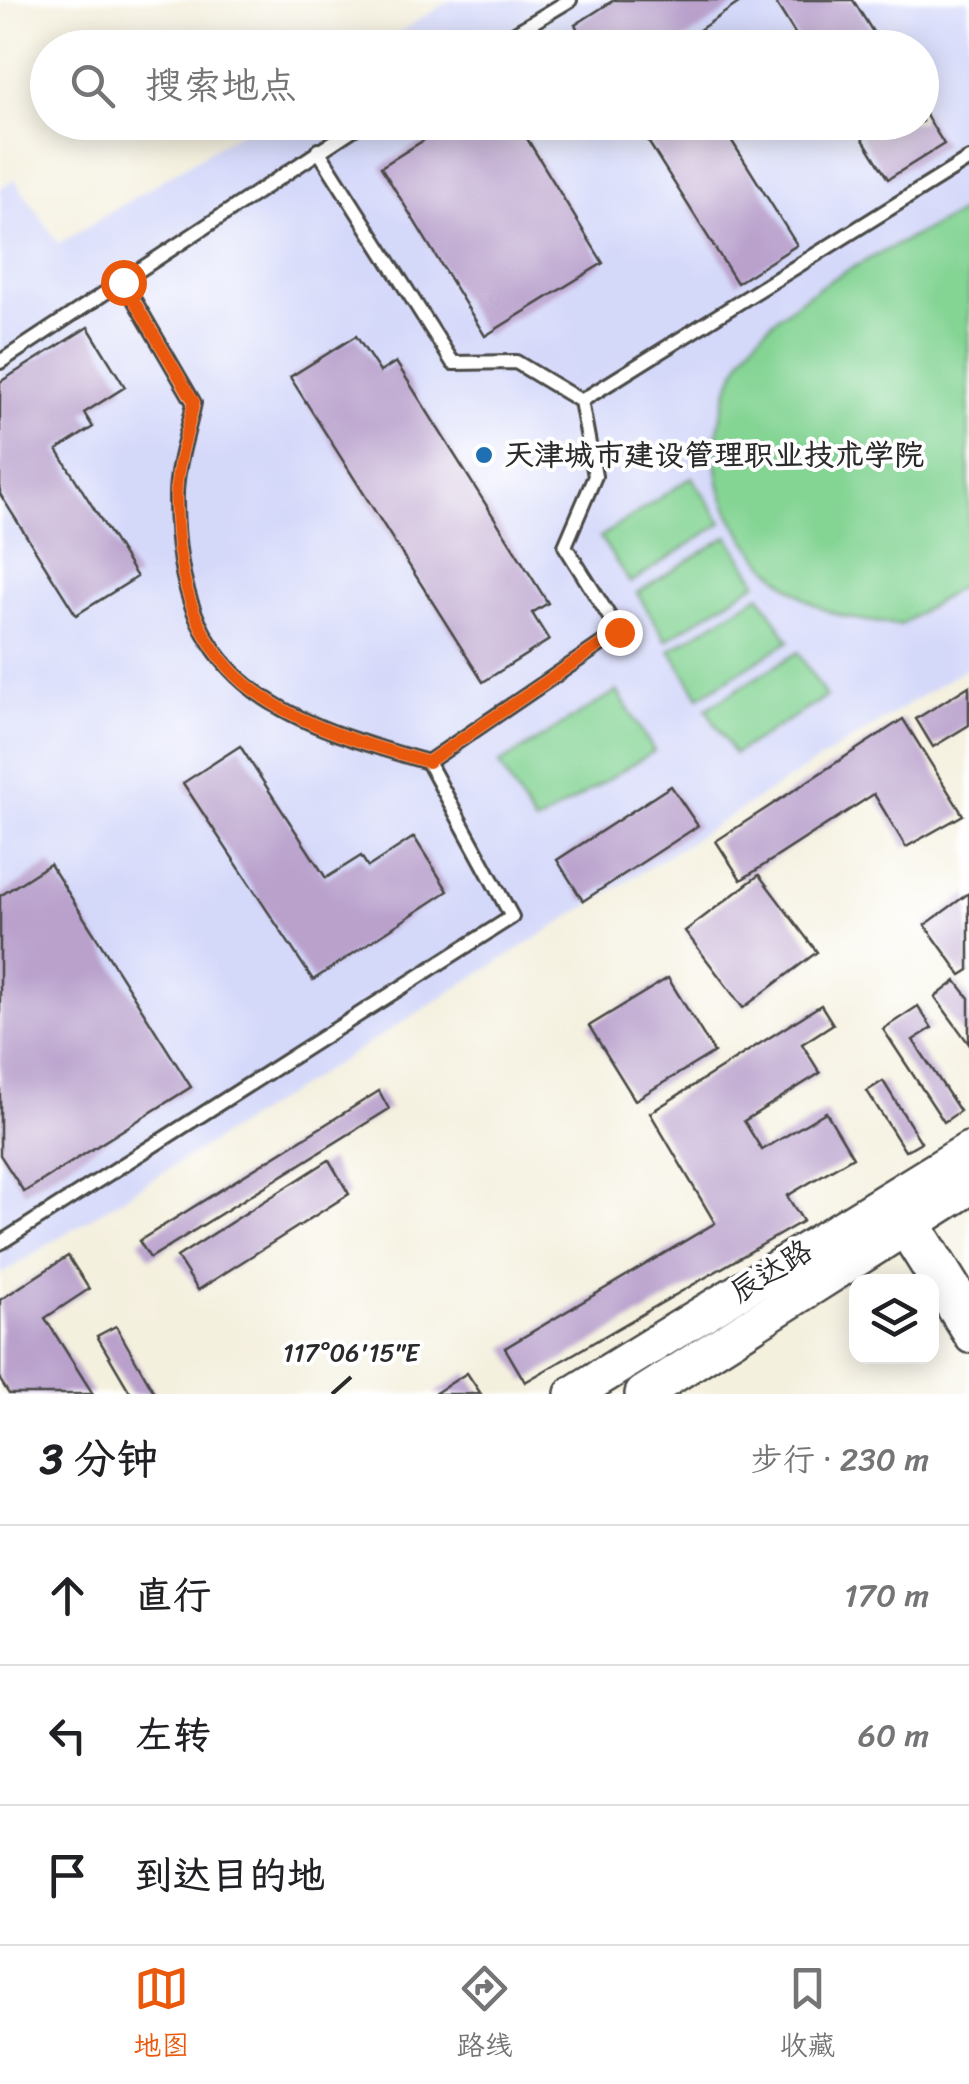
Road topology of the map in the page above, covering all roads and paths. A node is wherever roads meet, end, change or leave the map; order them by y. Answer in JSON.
{"nodes":[{"id":1,"x":570,"y":0,"type":"edge"},
{"id":2,"x":520,"y":30,"type":"edge"},
{"id":3,"x":334,"y":140,"type":"edge"},
{"id":4,"x":318,"y":150,"type":"junction"},
{"id":5,"x":969,"y":159,"type":"edge"},
{"id":6,"x":123,"y":282,"type":"junction"},
{"id":7,"x":0,"y":362,"type":"edge"},
{"id":8,"x":580,"y":402,"type":"junction"},
{"id":9,"x":428,"y":762,"type":"junction"},
{"id":10,"x":969,"y":1150,"type":"edge"},
{"id":11,"x":969,"y":1187,"type":"edge"},
{"id":12,"x":899,"y":1211,"type":"junction"},
{"id":13,"x":0,"y":1242,"type":"edge"},
{"id":14,"x":969,"y":1304,"type":"edge"},
{"id":15,"x":969,"y":1340,"type":"edge"},
{"id":16,"x":573,"y":1394,"type":"edge"},
{"id":17,"x":643,"y":1394,"type":"edge"}],
"edges":[{"from":1,"to":2,"type":"lane"},
{"from":3,"to":4,"type":"lane"},
{"from":4,"to":6,"type":"lane"},
{"from":4,"to":8,"type":"lane"},
{"from":5,"to":8,"type":"lane"},
{"from":6,"to":7,"type":"lane"},
{"from":6,"to":9,"type":"lane"},
{"from":8,"to":9,"type":"lane"},
{"from":9,"to":13,"type":"lane"},
{"from":10,"to":12,"type":"street","name":"辰达路"},
{"from":11,"to":12,"type":"street","name":"辰达路"},
{"from":12,"to":14,"type":"street"},
{"from":12,"to":15,"type":"street"},
{"from":12,"to":16,"type":"street","name":"辰达路"},
{"from":12,"to":17,"type":"street","name":"辰达路"}]}
